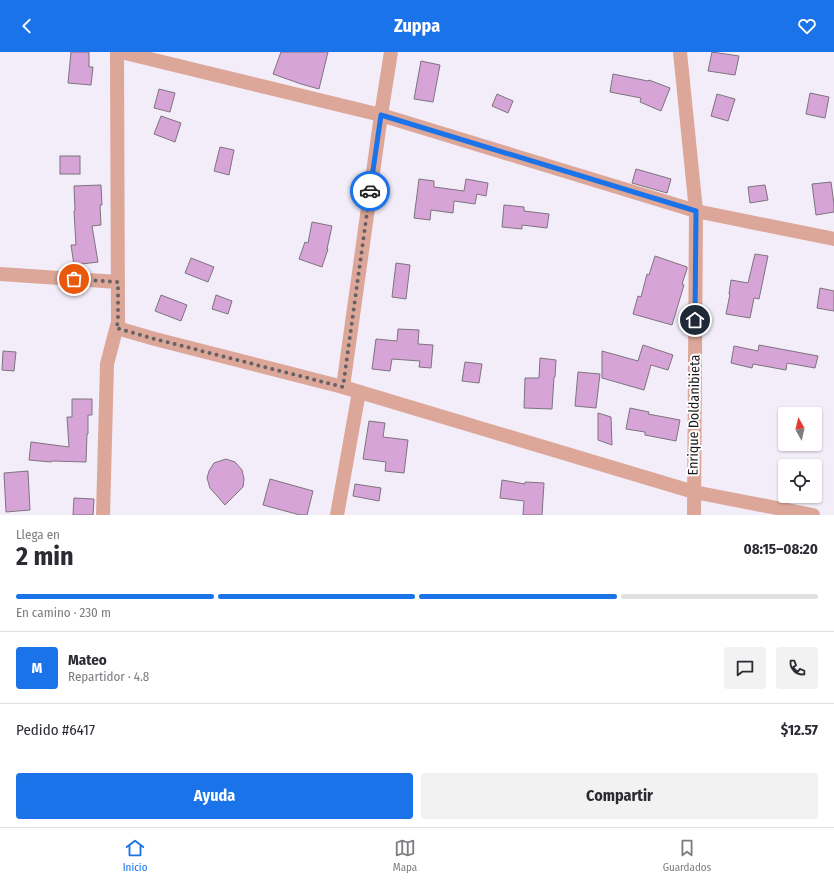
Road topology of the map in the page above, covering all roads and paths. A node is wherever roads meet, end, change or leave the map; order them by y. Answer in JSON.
{"nodes":[{"id":1,"x":117,"y":52,"type":"edge"},
{"id":2,"x":121,"y":52,"type":"edge"},
{"id":3,"x":391,"y":52,"type":"edge"},
{"id":4,"x":680,"y":52,"type":"edge"},
{"id":5,"x":381,"y":115,"type":"junction"},
{"id":6,"x":696,"y":211,"type":"junction"},
{"id":7,"x":834,"y":240,"type":"edge"},
{"id":8,"x":0,"y":274,"type":"edge"},
{"id":9,"x":118,"y":282,"type":"junction"},
{"id":10,"x":116,"y":328,"type":"junction"},
{"id":11,"x":343,"y":387,"type":"junction"},
{"id":12,"x":359,"y":392,"type":"junction"},
{"id":13,"x":694,"y":492,"type":"junction"},
{"id":14,"x":103,"y":515,"type":"edge"},
{"id":15,"x":337,"y":515,"type":"edge"},
{"id":16,"x":694,"y":515,"type":"edge"},
{"id":17,"x":813,"y":515,"type":"edge"}],
"edges":[{"from":1,"to":9,"type":"street"},
{"from":2,"to":5,"type":"street"},
{"from":3,"to":5,"type":"street"},
{"from":4,"to":6,"type":"street","name":"Enrique Doldanibieta"},
{"from":5,"to":6,"type":"street"},
{"from":5,"to":11,"type":"street"},
{"from":6,"to":7,"type":"street"},
{"from":6,"to":13,"type":"street","name":"Enrique Doldanibieta"},
{"from":8,"to":9,"type":"street"},
{"from":9,"to":10,"type":"street"},
{"from":10,"to":11,"type":"street"},
{"from":10,"to":14,"type":"street"},
{"from":11,"to":12,"type":"street"},
{"from":12,"to":13,"type":"street"},
{"from":12,"to":15,"type":"street"},
{"from":13,"to":16,"type":"street","name":"Enrique Doldanibieta"},
{"from":13,"to":17,"type":"street"}]}
